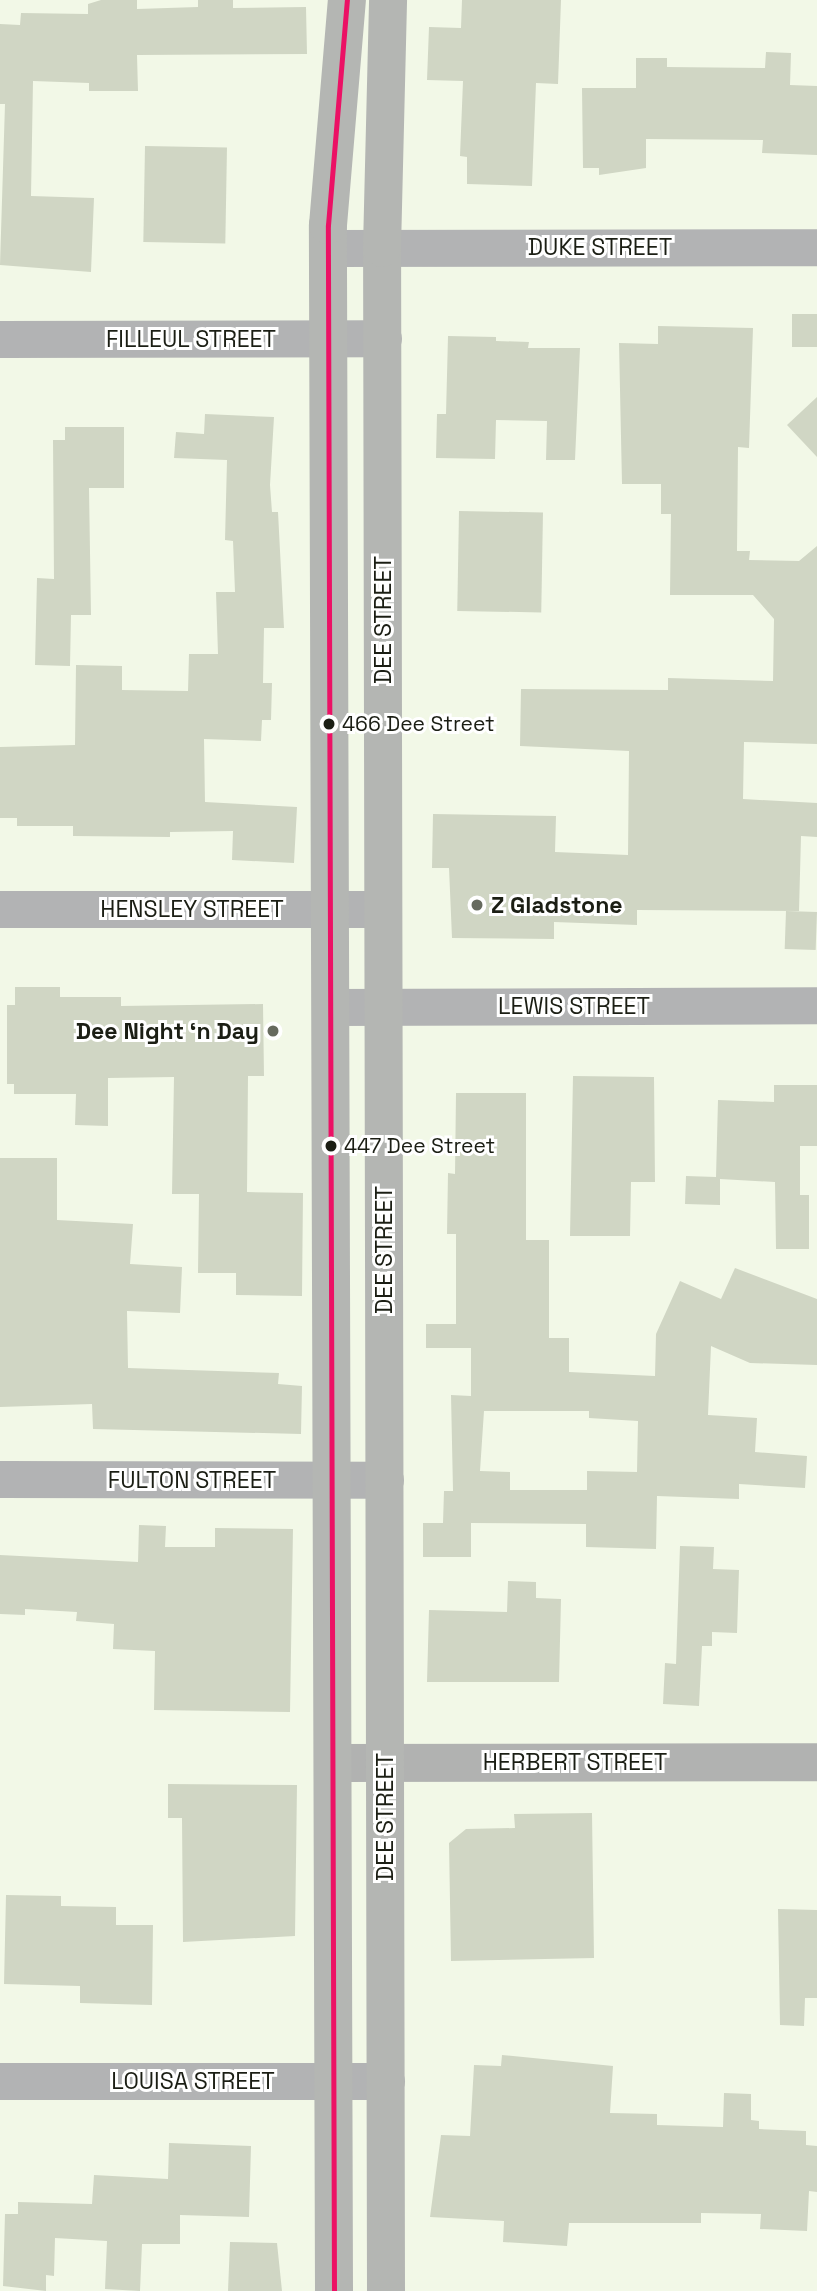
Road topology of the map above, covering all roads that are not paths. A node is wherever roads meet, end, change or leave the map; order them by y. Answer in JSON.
{"nodes":[{"id":1,"x":347,"y":0,"type":"edge"},
{"id":2,"x":388,"y":0,"type":"edge"},
{"id":3,"x":817,"y":247,"type":"edge"},
{"id":4,"x":328,"y":248,"type":"junction"},
{"id":5,"x":382,"y":248,"type":"junction"},
{"id":6,"x":383,"y":338,"type":"junction"},
{"id":7,"x":0,"y":339,"type":"edge"},
{"id":8,"x":329,"y":339,"type":"junction"},
{"id":9,"x":0,"y":909,"type":"edge"},
{"id":10,"x":331,"y":909,"type":"junction"},
{"id":11,"x":383,"y":909,"type":"junction"},
{"id":12,"x":817,"y":1005,"type":"edge"},
{"id":13,"x":384,"y":1006,"type":"junction"},
{"id":14,"x":331,"y":1007,"type":"junction"},
{"id":15,"x":0,"y":1479,"type":"edge"},
{"id":16,"x":332,"y":1480,"type":"junction"},
{"id":17,"x":385,"y":1480,"type":"junction"},
{"id":18,"x":385,"y":1762,"type":"junction"},
{"id":19,"x":817,"y":1762,"type":"edge"},
{"id":20,"x":333,"y":1763,"type":"junction"},
{"id":21,"x":0,"y":2081,"type":"edge"},
{"id":22,"x":334,"y":2081,"type":"junction"},
{"id":23,"x":386,"y":2081,"type":"junction"},
{"id":24,"x":334,"y":2291,"type":"edge"},
{"id":25,"x":386,"y":2291,"type":"edge"}],
"edges":[{"from":1,"to":4,"type":"main road"},
{"from":2,"to":5,"type":"main road","name":"DEE STREET"},
{"from":3,"to":5,"type":"street","name":"DUKE STREET"},
{"from":4,"to":5,"type":"street","name":"DUKE STREET"},
{"from":4,"to":8,"type":"main road"},
{"from":5,"to":6,"type":"main road","name":"DEE STREET"},
{"from":6,"to":8,"type":"street","name":"FILLEUL STREET"},
{"from":6,"to":11,"type":"main road","name":"DEE STREET"},
{"from":7,"to":8,"type":"street","name":"FILLEUL STREET"},
{"from":8,"to":10,"type":"main road"},
{"from":9,"to":10,"type":"street","name":"HENSLEY STREET"},
{"from":10,"to":11,"type":"street","name":"HENSLEY STREET"},
{"from":10,"to":14,"type":"main road"},
{"from":11,"to":13,"type":"main road","name":"DEE STREET"},
{"from":12,"to":13,"type":"street","name":"LEWIS STREET"},
{"from":13,"to":14,"type":"street","name":"LEWIS STREET"},
{"from":13,"to":17,"type":"main road","name":"DEE STREET"},
{"from":14,"to":16,"type":"main road"},
{"from":15,"to":16,"type":"street","name":"FULTON STREET"},
{"from":16,"to":17,"type":"street","name":"FULTON STREET"},
{"from":16,"to":20,"type":"main road"},
{"from":17,"to":18,"type":"main road","name":"DEE STREET"},
{"from":18,"to":19,"type":"main road","name":"HERBERT STREET"},
{"from":18,"to":20,"type":"main road","name":"HERBERT STREET"},
{"from":18,"to":23,"type":"main road","name":"DEE STREET"},
{"from":20,"to":22,"type":"main road"},
{"from":21,"to":22,"type":"street","name":"LOUISA STREET"},
{"from":22,"to":23,"type":"street","name":"LOUISA STREET"},
{"from":22,"to":24,"type":"main road"},
{"from":23,"to":25,"type":"main road","name":"DEE STREET"}]}
